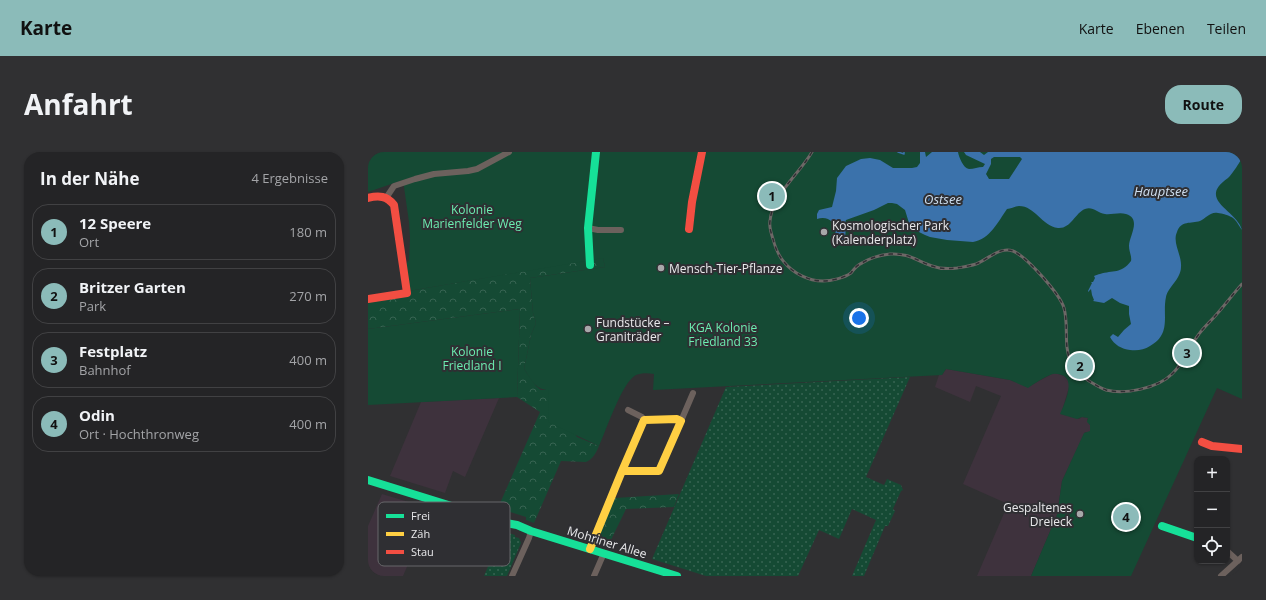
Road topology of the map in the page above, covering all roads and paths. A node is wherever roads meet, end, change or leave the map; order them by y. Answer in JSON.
{"nodes":[{"id":1,"x":509,"y":152,"type":"edge"},
{"id":2,"x":596,"y":152,"type":"edge"},
{"id":3,"x":702,"y":152,"type":"edge"},
{"id":4,"x":368,"y":198,"type":"edge"},
{"id":5,"x":386,"y":198,"type":"junction"},
{"id":6,"x":588,"y":228,"type":"junction"},
{"id":7,"x":689,"y":229,"type":"dead end"},
{"id":8,"x":621,"y":230,"type":"dead end"},
{"id":9,"x":590,"y":265,"type":"dead end"},
{"id":10,"x":368,"y":299,"type":"edge"},
{"id":11,"x":693,"y":393,"type":"dead end"},
{"id":12,"x":628,"y":410,"type":"dead end"},
{"id":13,"x":644,"y":420,"type":"junction"},
{"id":14,"x":681,"y":421,"type":"junction"},
{"id":15,"x":1202,"y":442,"type":"dead end"},
{"id":16,"x":1242,"y":449,"type":"edge"},
{"id":17,"x":622,"y":471,"type":"junction"},
{"id":18,"x":368,"y":480,"type":"edge"},
{"id":19,"x":439,"y":502,"type":"edge"},
{"id":20,"x":510,"y":524,"type":"edge"},
{"id":21,"x":1162,"y":526,"type":"dead end"},
{"id":22,"x":530,"y":531,"type":"junction"},
{"id":23,"x":1194,"y":537,"type":"edge"},
{"id":24,"x":590,"y":549,"type":"junction"},
{"id":25,"x":604,"y":553,"type":"junction"},
{"id":26,"x":1230,"y":553,"type":"edge"},
{"id":27,"x":1240,"y":559,"type":"edge"},
{"id":28,"x":659,"y":573,"type":"edge"},
{"id":29,"x":512,"y":576,"type":"edge"},
{"id":30,"x":594,"y":576,"type":"edge"},
{"id":31,"x":677,"y":576,"type":"edge"},
{"id":32,"x":1221,"y":576,"type":"edge"}],
"edges":[{"from":1,"to":5,"type":"street"},
{"from":2,"to":6,"type":"street"},
{"from":3,"to":7,"type":"street"},
{"from":4,"to":5,"type":"street"},
{"from":5,"to":10,"type":"street"},
{"from":6,"to":8,"type":"street"},
{"from":6,"to":9,"type":"street"},
{"from":11,"to":14,"type":"street"},
{"from":12,"to":13,"type":"street"},
{"from":13,"to":14,"type":"street"},
{"from":13,"to":17,"type":"street"},
{"from":14,"to":17,"type":"street"},
{"from":15,"to":16,"type":"street"},
{"from":17,"to":24,"type":"street"},
{"from":18,"to":19,"type":"street","name":"Mohriner Allee"},
{"from":20,"to":22,"type":"street","name":"Mohriner Allee"},
{"from":21,"to":23,"type":"street"},
{"from":22,"to":24,"type":"street","name":"Mohriner Allee"},
{"from":22,"to":29,"type":"street"},
{"from":24,"to":25,"type":"street","name":"Mohriner Allee"},
{"from":25,"to":28,"type":"street","name":"Mohriner Allee"},
{"from":25,"to":30,"type":"street"},
{"from":26,"to":27,"type":"street"},
{"from":27,"to":32,"type":"street"},
{"from":28,"to":31,"type":"street","name":"Mohriner Allee"}]}
